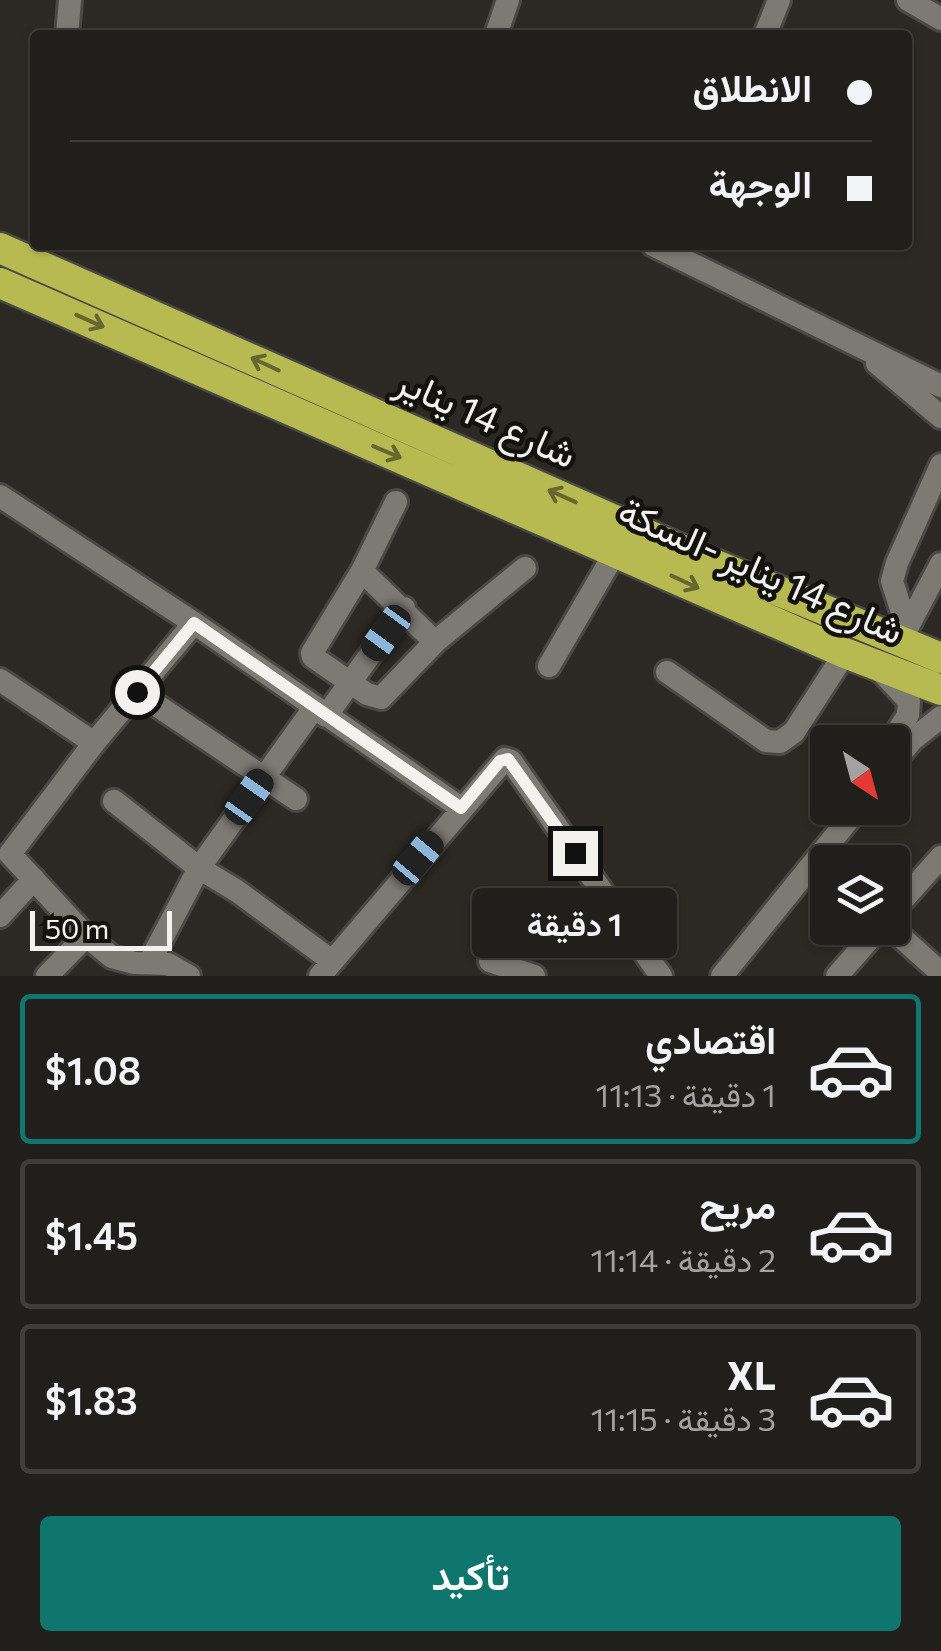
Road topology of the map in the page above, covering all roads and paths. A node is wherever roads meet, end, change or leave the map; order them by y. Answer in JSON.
{"nodes":[{"id":1,"x":70,"y":0,"type":"edge"},
{"id":2,"x":508,"y":0,"type":"edge"},
{"id":3,"x":778,"y":0,"type":"edge"},
{"id":4,"x":908,"y":0,"type":"edge"},
{"id":5,"x":941,"y":19,"type":"edge"},
{"id":6,"x":68,"y":30,"type":"edge"},
{"id":7,"x":498,"y":30,"type":"edge"},
{"id":8,"x":767,"y":30,"type":"edge"},
{"id":9,"x":0,"y":248,"type":"edge"},
{"id":10,"x":663,"y":250,"type":"edge"},
{"id":11,"x":0,"y":283,"type":"edge"},
{"id":12,"x":860,"y":347,"type":"junction"},
{"id":13,"x":941,"y":386,"type":"edge"},
{"id":14,"x":941,"y":417,"type":"edge"},
{"id":15,"x":941,"y":465,"type":"edge"},
{"id":16,"x":0,"y":496,"type":"edge"},
{"id":17,"x":396,"y":502,"type":"dead end"},
{"id":18,"x":616,"y":551,"type":"junction"},
{"id":19,"x":941,"y":564,"type":"edge"},
{"id":20,"x":525,"y":568,"type":"dead end"},
{"id":21,"x":362,"y":571,"type":"junction"},
{"id":22,"x":404,"y":608,"type":"junction"},
{"id":23,"x":194,"y":623,"type":"junction"},
{"id":24,"x":904,"y":636,"type":"junction"},
{"id":25,"x":435,"y":642,"type":"junction"},
{"id":26,"x":844,"y":654,"type":"junction"},
{"id":27,"x":941,"y":658,"type":"edge"},
{"id":28,"x":875,"y":665,"type":"junction"},
{"id":29,"x":549,"y":666,"type":"dead end"},
{"id":30,"x":667,"y":672,"type":"dead end"},
{"id":31,"x":0,"y":680,"type":"edge"},
{"id":32,"x":349,"y":683,"type":"junction"},
{"id":33,"x":941,"y":690,"type":"edge"},
{"id":34,"x":137,"y":692,"type":"junction"},
{"id":35,"x":320,"y":712,"type":"junction"},
{"id":36,"x":941,"y":717,"type":"edge"},
{"id":37,"x":902,"y":725,"type":"edge"},
{"id":38,"x":910,"y":742,"type":"edge"},
{"id":39,"x":94,"y":744,"type":"junction"},
{"id":40,"x":264,"y":776,"type":"junction"},
{"id":41,"x":296,"y":799,"type":"dead end"},
{"id":42,"x":114,"y":801,"type":"dead end"},
{"id":43,"x":461,"y":808,"type":"junction"},
{"id":44,"x":839,"y":825,"type":"edge"},
{"id":45,"x":842,"y":825,"type":"edge"},
{"id":46,"x":832,"y":836,"type":"junction"},
{"id":47,"x":941,"y":857,"type":"edge"},
{"id":48,"x":200,"y":868,"type":"junction"},
{"id":49,"x":34,"y":879,"type":"junction"},
{"id":50,"x":910,"y":892,"type":"edge"},
{"id":51,"x":0,"y":916,"type":"edge"},
{"id":52,"x":86,"y":936,"type":"junction"},
{"id":53,"x":865,"y":945,"type":"edge"},
{"id":54,"x":910,"y":945,"type":"edge"},
{"id":55,"x":490,"y":961,"type":"dead end"},
{"id":56,"x":151,"y":968,"type":"edge"},
{"id":57,"x":326,"y":968,"type":"edge"},
{"id":58,"x":941,"y":973,"type":"edge"},
{"id":59,"x":842,"y":974,"type":"edge"},
{"id":60,"x":47,"y":976,"type":"edge"},
{"id":61,"x":189,"y":976,"type":"edge"},
{"id":62,"x":534,"y":976,"type":"edge"},
{"id":63,"x":661,"y":976,"type":"edge"},
{"id":64,"x":722,"y":976,"type":"edge"}],
"edges":[{"from":1,"to":6,"type":"street"},
{"from":2,"to":7,"type":"street"},
{"from":3,"to":8,"type":"street"},
{"from":4,"to":5,"type":"street"},
{"from":24,"to":9,"type":"highway","name":"شارع 14 يناير","one_way":true},
{"from":10,"to":12,"type":"street"},
{"from":11,"to":18,"type":"highway","name":"شارع 14 يناير -السكة","one_way":true},
{"from":12,"to":13,"type":"street"},
{"from":12,"to":14,"type":"street"},
{"from":15,"to":24,"type":"street"},
{"from":16,"to":23,"type":"street"},
{"from":17,"to":21,"type":"street"},
{"from":18,"to":26,"type":"highway","name":"شارع 14 يناير -السكة","one_way":true},
{"from":18,"to":29,"type":"street"},
{"from":19,"to":24,"type":"street"},
{"from":20,"to":25,"type":"street"},
{"from":21,"to":22,"type":"street"},
{"from":21,"to":32,"type":"street"},
{"from":22,"to":25,"type":"street"},
{"from":22,"to":32,"type":"street"},
{"from":23,"to":34,"type":"street"},
{"from":23,"to":35,"type":"street"},
{"from":24,"to":27,"type":"highway","name":"شارع 14 يناير"},
{"from":25,"to":32,"type":"street"},
{"from":26,"to":28,"type":"highway","name":"شارع 14 يناير -السكة"},
{"from":26,"to":30,"type":"street"},
{"from":28,"to":33,"type":"highway","name":"شارع 14 يناير -السكة"},
{"from":28,"to":37,"type":"street"},
{"from":31,"to":39,"type":"street"},
{"from":32,"to":35,"type":"street"},
{"from":34,"to":39,"type":"street"},
{"from":34,"to":40,"type":"street"},
{"from":35,"to":40,"type":"street"},
{"from":35,"to":43,"type":"street"},
{"from":36,"to":38,"type":"street"},
{"from":39,"to":49,"type":"street"},
{"from":40,"to":41,"type":"street"},
{"from":40,"to":48,"type":"street"},
{"from":42,"to":48,"type":"street"},
{"from":43,"to":57,"type":"street"},
{"from":43,"to":63,"type":"street"},
{"from":44,"to":46,"type":"street"},
{"from":45,"to":46,"type":"street"},
{"from":46,"to":64,"type":"street"},
{"from":47,"to":50,"type":"street"},
{"from":48,"to":56,"type":"street"},
{"from":48,"to":57,"type":"street"},
{"from":49,"to":51,"type":"street"},
{"from":49,"to":52,"type":"street"},
{"from":52,"to":56,"type":"street"},
{"from":52,"to":60,"type":"street"},
{"from":53,"to":59,"type":"street"},
{"from":54,"to":58,"type":"street"},
{"from":55,"to":62,"type":"street"},
{"from":56,"to":61,"type":"street"}]}
